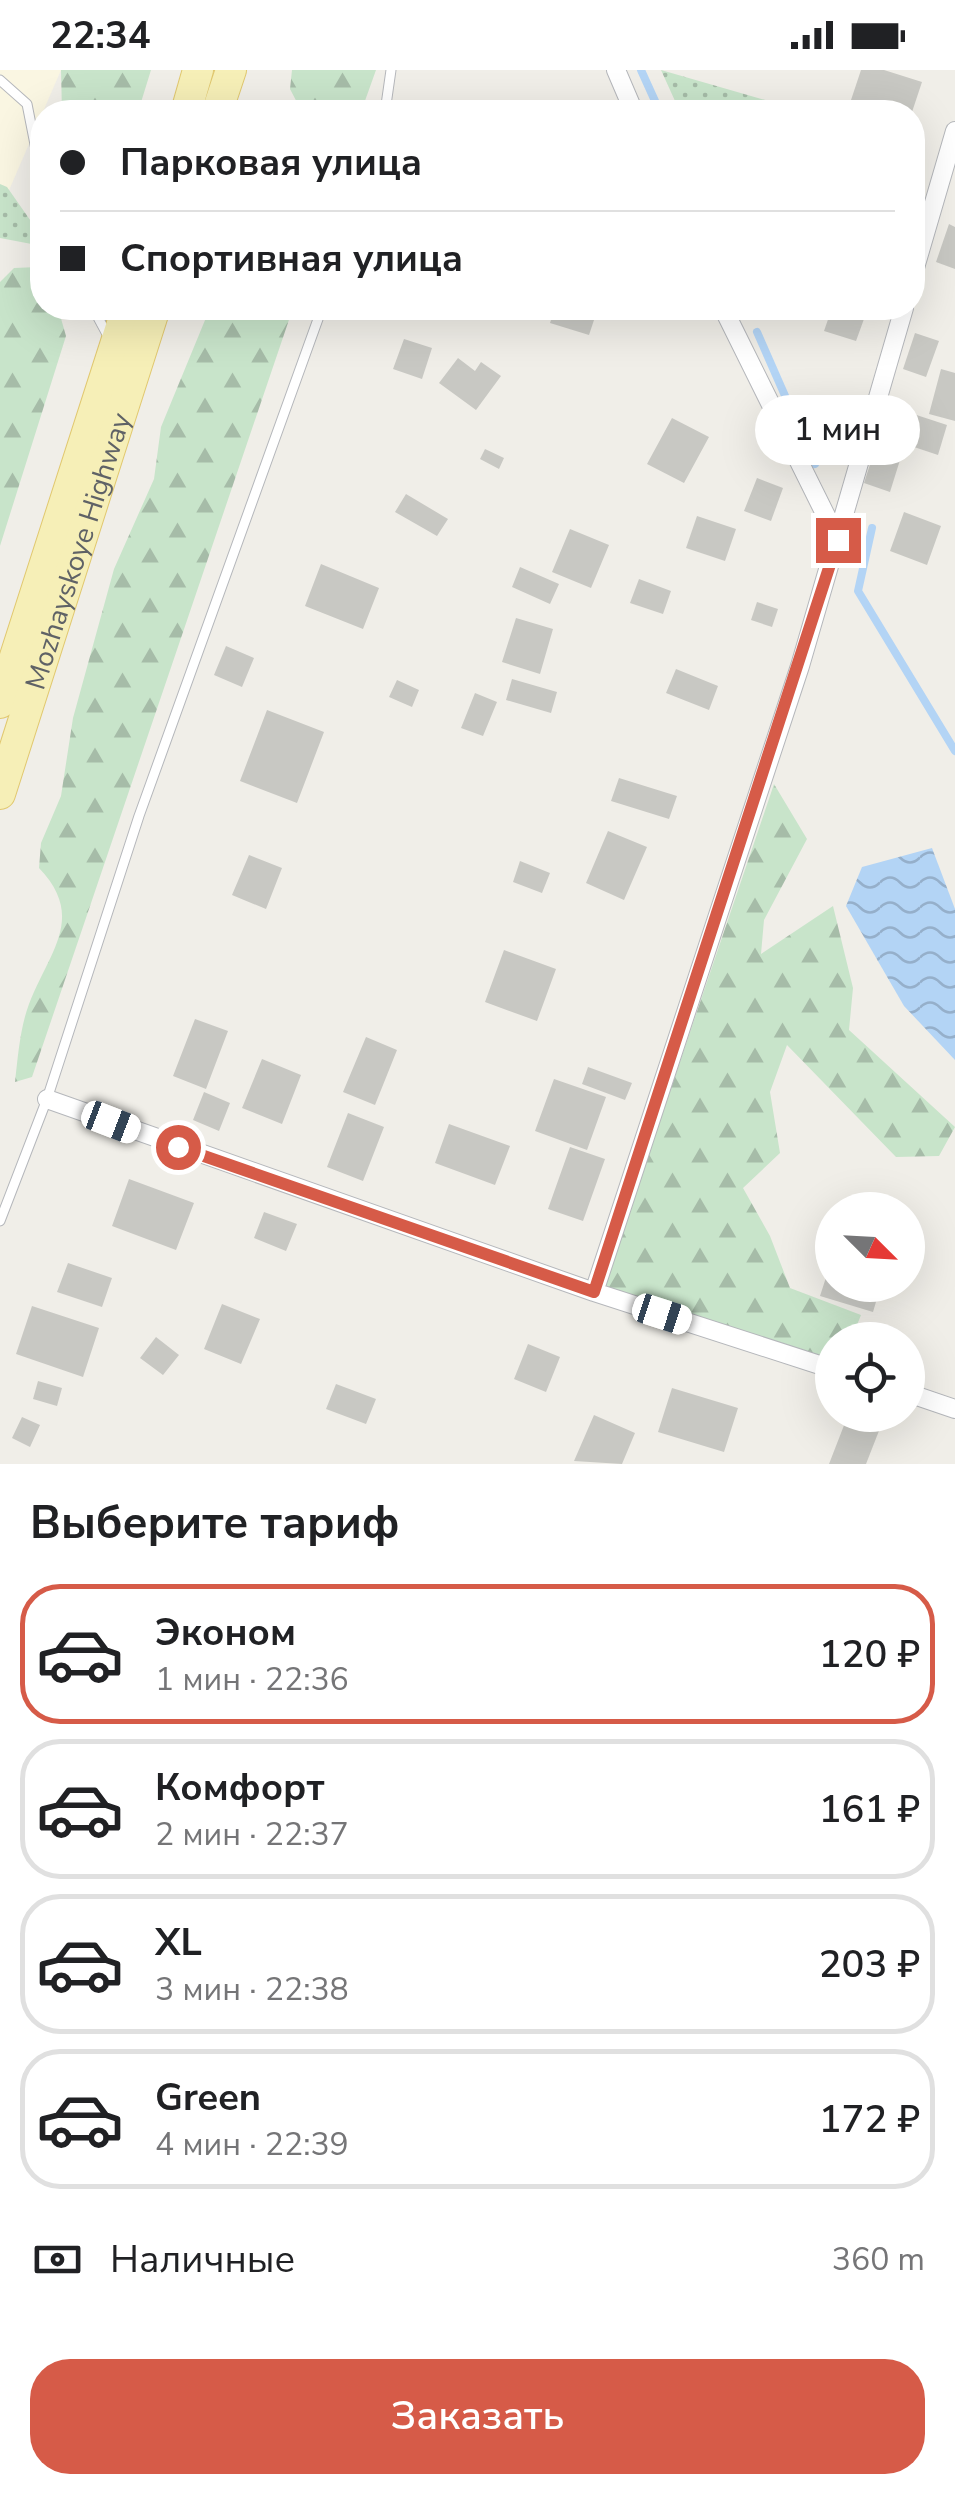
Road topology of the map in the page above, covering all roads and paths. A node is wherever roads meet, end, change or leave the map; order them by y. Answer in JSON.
{"nodes":[{"id":1,"x":198,"y":70,"type":"edge"},
{"id":2,"x":231,"y":70,"type":"edge"},
{"id":3,"x":391,"y":70,"type":"edge"},
{"id":4,"x":620,"y":72,"type":"edge"},
{"id":5,"x":0,"y":80,"type":"edge"},
{"id":6,"x":189,"y":100,"type":"edge"},
{"id":7,"x":221,"y":100,"type":"edge"},
{"id":8,"x":387,"y":100,"type":"edge"},
{"id":9,"x":630,"y":100,"type":"edge"},
{"id":10,"x":30,"y":119,"type":"edge"},
{"id":11,"x":955,"y":131,"type":"edge"},
{"id":12,"x":925,"y":234,"type":"edge"},
{"id":13,"x":100,"y":320,"type":"edge"},
{"id":14,"x":123,"y":320,"type":"edge"},
{"id":15,"x":152,"y":320,"type":"edge"},
{"id":16,"x":318,"y":320,"type":"edge"},
{"id":17,"x":729,"y":320,"type":"edge"},
{"id":18,"x":901,"y":320,"type":"edge"},
{"id":19,"x":115,"y":348,"type":"junction"},
{"id":20,"x":838,"y":540,"type":"junction"},
{"id":21,"x":0,"y":703,"type":"edge"},
{"id":22,"x":0,"y":794,"type":"edge"},
{"id":23,"x":47,"y":1099,"type":"junction"},
{"id":24,"x":0,"y":1222,"type":"edge"},
{"id":25,"x":594,"y":1292,"type":"junction"},
{"id":26,"x":815,"y":1364,"type":"edge"},
{"id":27,"x":925,"y":1399,"type":"edge"},
{"id":28,"x":955,"y":1409,"type":"edge"}],
"edges":[{"from":1,"to":6,"type":"main road"},
{"from":2,"to":7,"type":"main road"},
{"from":3,"to":8,"type":"lane"},
{"from":4,"to":9,"type":"street"},
{"from":5,"to":10,"type":"lane"},
{"from":11,"to":12,"type":"street"},
{"from":13,"to":19,"type":"lane"},
{"from":14,"to":19,"type":"main road","name":"Mozhayskoye Highway"},
{"from":15,"to":22,"type":"main road","name":"Mozhayskoye Highway"},
{"from":16,"to":23,"type":"lane"},
{"from":17,"to":20,"type":"street"},
{"from":18,"to":20,"type":"street"},
{"from":19,"to":21,"type":"main road","name":"Mozhayskoye Highway"},
{"from":20,"to":25,"type":"street"},
{"from":23,"to":24,"type":"lane"},
{"from":23,"to":25,"type":"street"},
{"from":25,"to":26,"type":"street"},
{"from":27,"to":28,"type":"street"}]}
